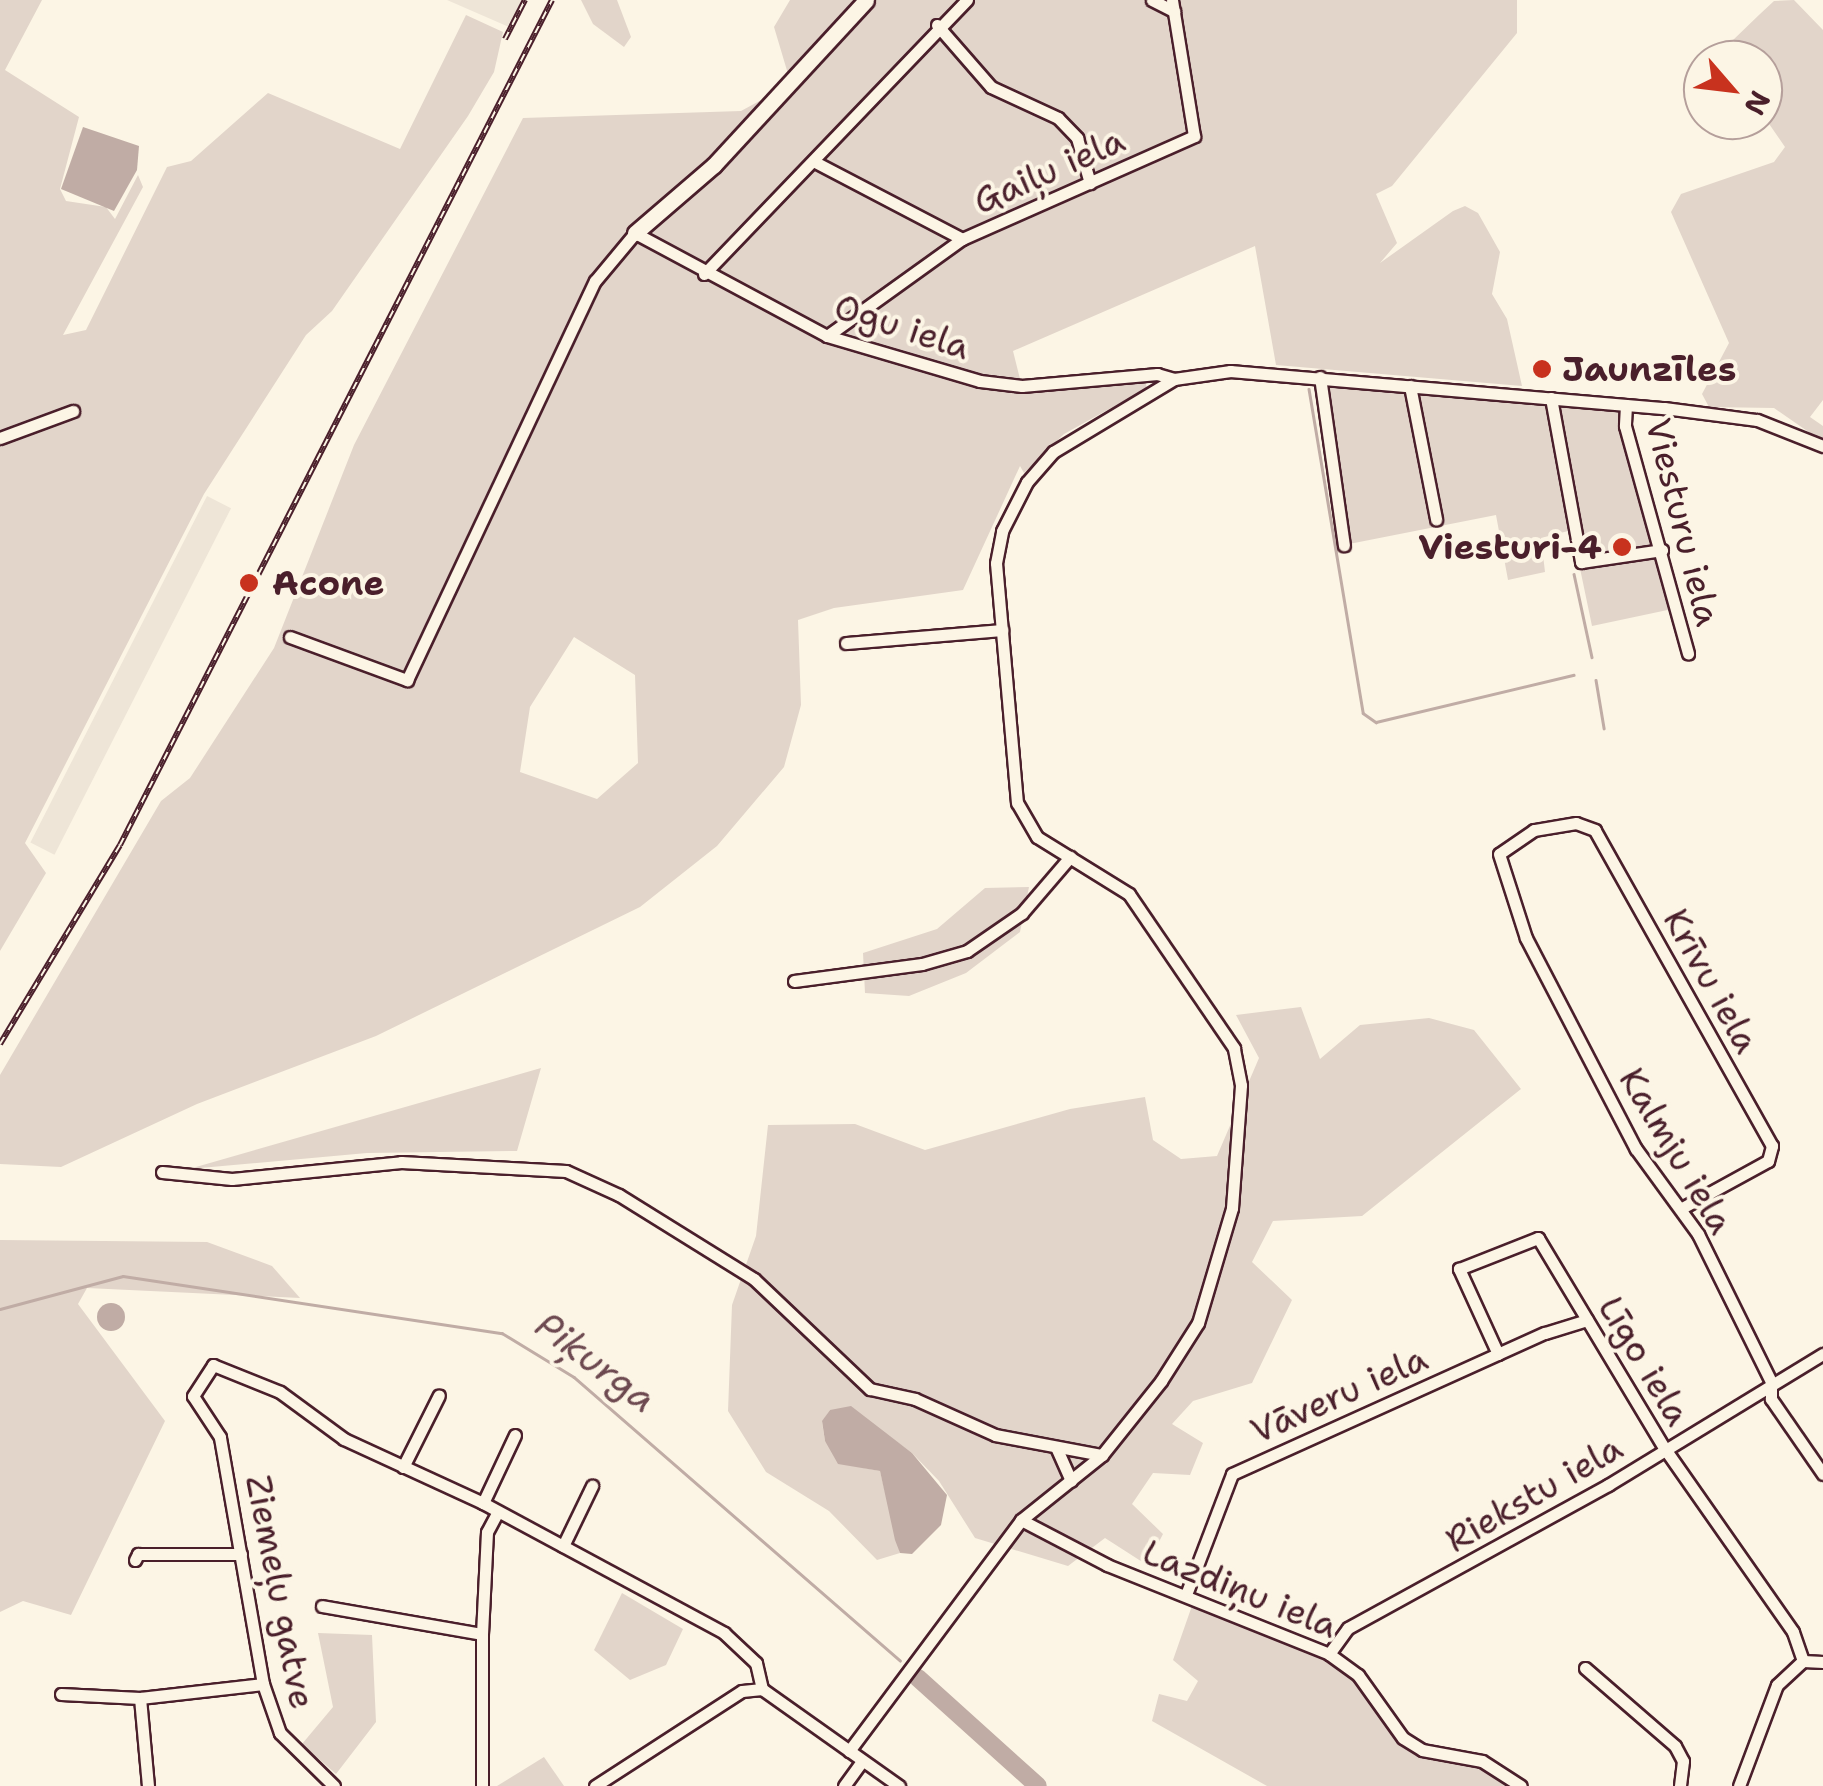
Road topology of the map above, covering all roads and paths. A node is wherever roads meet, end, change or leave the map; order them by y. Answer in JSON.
{"nodes":[{"id":1,"x":866,"y":0,"type":"edge"},
{"id":2,"x":967,"y":0,"type":"edge"},
{"id":3,"x":1152,"y":0,"type":"edge"},
{"id":4,"x":1173,"y":6,"type":"edge"},
{"id":5,"x":937,"y":25,"type":"junction"},
{"id":6,"x":815,"y":162,"type":"junction"},
{"id":7,"x":1090,"y":183,"type":"junction"},
{"id":8,"x":635,"y":234,"type":"junction"},
{"id":9,"x":962,"y":240,"type":"junction"},
{"id":10,"x":704,"y":274,"type":"junction"},
{"id":11,"x":827,"y":336,"type":"junction"},
{"id":12,"x":1320,"y":377,"type":"junction"},
{"id":13,"x":1174,"y":378,"type":"junction"},
{"id":14,"x":1410,"y":386,"type":"junction"},
{"id":15,"x":1551,"y":398,"type":"junction"},
{"id":16,"x":1626,"y":405,"type":"junction"},
{"id":17,"x":73,"y":411,"type":"dead end"},
{"id":18,"x":0,"y":438,"type":"edge"},
{"id":19,"x":1823,"y":446,"type":"edge"},
{"id":20,"x":1436,"y":519,"type":"dead end"},
{"id":21,"x":1344,"y":545,"type":"dead end"},
{"id":22,"x":1662,"y":550,"type":"junction"},
{"id":23,"x":1002,"y":630,"type":"junction"},
{"id":24,"x":290,"y":636,"type":"dead end"},
{"id":25,"x":846,"y":643,"type":"dead end"},
{"id":26,"x":1688,"y":653,"type":"dead end"},
{"id":27,"x":1502,"y":846,"type":"joint"},
{"id":28,"x":1070,"y":857,"type":"junction"},
{"id":29,"x":794,"y":981,"type":"dead end"},
{"id":30,"x":162,"y":1172,"type":"dead end"},
{"id":31,"x":1682,"y":1208,"type":"junction"},
{"id":32,"x":1587,"y":1320,"type":"junction"},
{"id":33,"x":1498,"y":1354,"type":"junction"},
{"id":34,"x":1823,"y":1354,"type":"edge"},
{"id":35,"x":1771,"y":1382,"type":"junction"},
{"id":36,"x":438,"y":1395,"type":"dead end"},
{"id":37,"x":515,"y":1435,"type":"dead end"},
{"id":38,"x":1056,"y":1446,"type":"junction"},
{"id":39,"x":1665,"y":1449,"type":"junction"},
{"id":40,"x":1102,"y":1455,"type":"junction"},
{"id":41,"x":403,"y":1467,"type":"junction"},
{"id":42,"x":1823,"y":1474,"type":"edge"},
{"id":43,"x":1071,"y":1481,"type":"junction"},
{"id":44,"x":592,"y":1486,"type":"dead end"},
{"id":45,"x":483,"y":1503,"type":"junction"},
{"id":46,"x":496,"y":1515,"type":"junction"},
{"id":47,"x":1021,"y":1520,"type":"junction"},
{"id":48,"x":562,"y":1546,"type":"junction"},
{"id":49,"x":241,"y":1554,"type":"junction"},
{"id":50,"x":135,"y":1560,"type":"dead end"},
{"id":51,"x":1187,"y":1592,"type":"junction"},
{"id":52,"x":322,"y":1606,"type":"dead end"},
{"id":53,"x":482,"y":1634,"type":"junction"},
{"id":54,"x":1329,"y":1654,"type":"junction"},
{"id":55,"x":1803,"y":1660,"type":"junction"},
{"id":56,"x":1823,"y":1662,"type":"edge"},
{"id":57,"x":1585,"y":1668,"type":"dead end"},
{"id":58,"x":263,"y":1684,"type":"junction"},
{"id":59,"x":762,"y":1689,"type":"junction"},
{"id":60,"x":60,"y":1694,"type":"dead end"},
{"id":61,"x":140,"y":1698,"type":"junction"},
{"id":62,"x":849,"y":1751,"type":"junction"},
{"id":63,"x":861,"y":1762,"type":"junction"},
{"id":64,"x":326,"y":1784,"type":"edge"},
{"id":65,"x":148,"y":1786,"type":"edge"},
{"id":66,"x":482,"y":1786,"type":"edge"},
{"id":67,"x":596,"y":1786,"type":"edge"},
{"id":68,"x":844,"y":1786,"type":"edge"},
{"id":69,"x":900,"y":1786,"type":"edge"},
{"id":70,"x":1521,"y":1786,"type":"edge"},
{"id":71,"x":1680,"y":1786,"type":"edge"},
{"id":72,"x":1740,"y":1786,"type":"edge"}],
"edges":[{"from":1,"to":8,"type":"street"},
{"from":2,"to":5,"type":"street"},
{"from":3,"to":4,"type":"street","name":"Gaiļu iela"},
{"from":4,"to":7,"type":"street","name":"Gaiļu iela"},
{"from":5,"to":6,"type":"street"},
{"from":5,"to":7,"type":"street"},
{"from":6,"to":9,"type":"street"},
{"from":6,"to":10,"type":"street"},
{"from":7,"to":9,"type":"street","name":"Gaiļu iela"},
{"from":8,"to":10,"type":"street","name":"Ogu iela"},
{"from":8,"to":24,"type":"street"},
{"from":9,"to":11,"type":"street","name":"Gaiļu iela"},
{"from":10,"to":11,"type":"street","name":"Ogu iela"},
{"from":11,"to":13,"type":"street","name":"Ogu iela"},
{"from":12,"to":13,"type":"street","name":"Ogu iela"},
{"from":12,"to":14,"type":"street","name":"Ogu iela"},
{"from":12,"to":21,"type":"street"},
{"from":13,"to":23,"type":"street"},
{"from":14,"to":15,"type":"street","name":"Ogu iela"},
{"from":14,"to":20,"type":"street"},
{"from":15,"to":16,"type":"street","name":"Ogu iela"},
{"from":15,"to":22,"type":"street"},
{"from":16,"to":19,"type":"street","name":"Ogu iela"},
{"from":16,"to":22,"type":"street","name":"Viesturu iela"},
{"from":17,"to":18,"type":"street"},
{"from":22,"to":26,"type":"street","name":"Viesturu iela"},
{"from":23,"to":25,"type":"street"},
{"from":23,"to":28,"type":"street"},
{"from":27,"to":31,"type":"street","name":"Kalmju iela"},
{"from":27,"to":31,"type":"street","name":"Krīvu iela"},
{"from":28,"to":29,"type":"street"},
{"from":28,"to":40,"type":"street"},
{"from":30,"to":38,"type":"street"},
{"from":31,"to":35,"type":"street","name":"Kalmju iela"},
{"from":32,"to":33,"type":"street","name":"Vāveru iela"},
{"from":32,"to":33,"type":"street","name":"Līgo iela"},
{"from":32,"to":39,"type":"street","name":"Līgo iela"},
{"from":33,"to":51,"type":"street","name":"Vāveru iela"},
{"from":34,"to":35,"type":"street","name":"Riekstu iela"},
{"from":35,"to":39,"type":"street","name":"Riekstu iela"},
{"from":35,"to":42,"type":"street","name":"Kalmju iela"},
{"from":36,"to":41,"type":"street"},
{"from":37,"to":45,"type":"street"},
{"from":38,"to":40,"type":"street"},
{"from":38,"to":43,"type":"street"},
{"from":39,"to":54,"type":"street","name":"Riekstu iela"},
{"from":39,"to":55,"type":"street","name":"Līgo iela"},
{"from":40,"to":43,"type":"street"},
{"from":41,"to":45,"type":"street"},
{"from":41,"to":49,"type":"street","name":"Ziemeļu gatve"},
{"from":43,"to":47,"type":"street"},
{"from":44,"to":48,"type":"street"},
{"from":45,"to":46,"type":"street"},
{"from":46,"to":48,"type":"street"},
{"from":46,"to":53,"type":"street"},
{"from":47,"to":51,"type":"street","name":"Lazdiņu iela"},
{"from":47,"to":62,"type":"street"},
{"from":48,"to":59,"type":"street"},
{"from":49,"to":50,"type":"street"},
{"from":49,"to":58,"type":"street","name":"Ziemeļu gatve"},
{"from":51,"to":54,"type":"street","name":"Lazdiņu iela"},
{"from":52,"to":53,"type":"street"},
{"from":53,"to":66,"type":"street"},
{"from":54,"to":70,"type":"street","name":"Lazdiņu iela"},
{"from":55,"to":56,"type":"street"},
{"from":55,"to":72,"type":"street"},
{"from":57,"to":71,"type":"street"},
{"from":58,"to":61,"type":"street"},
{"from":58,"to":64,"type":"street","name":"Ziemeļu gatve"},
{"from":59,"to":62,"type":"street"},
{"from":59,"to":67,"type":"street"},
{"from":60,"to":61,"type":"street"},
{"from":61,"to":65,"type":"street"},
{"from":62,"to":63,"type":"street"},
{"from":63,"to":68,"type":"street"},
{"from":63,"to":69,"type":"street"}]}
